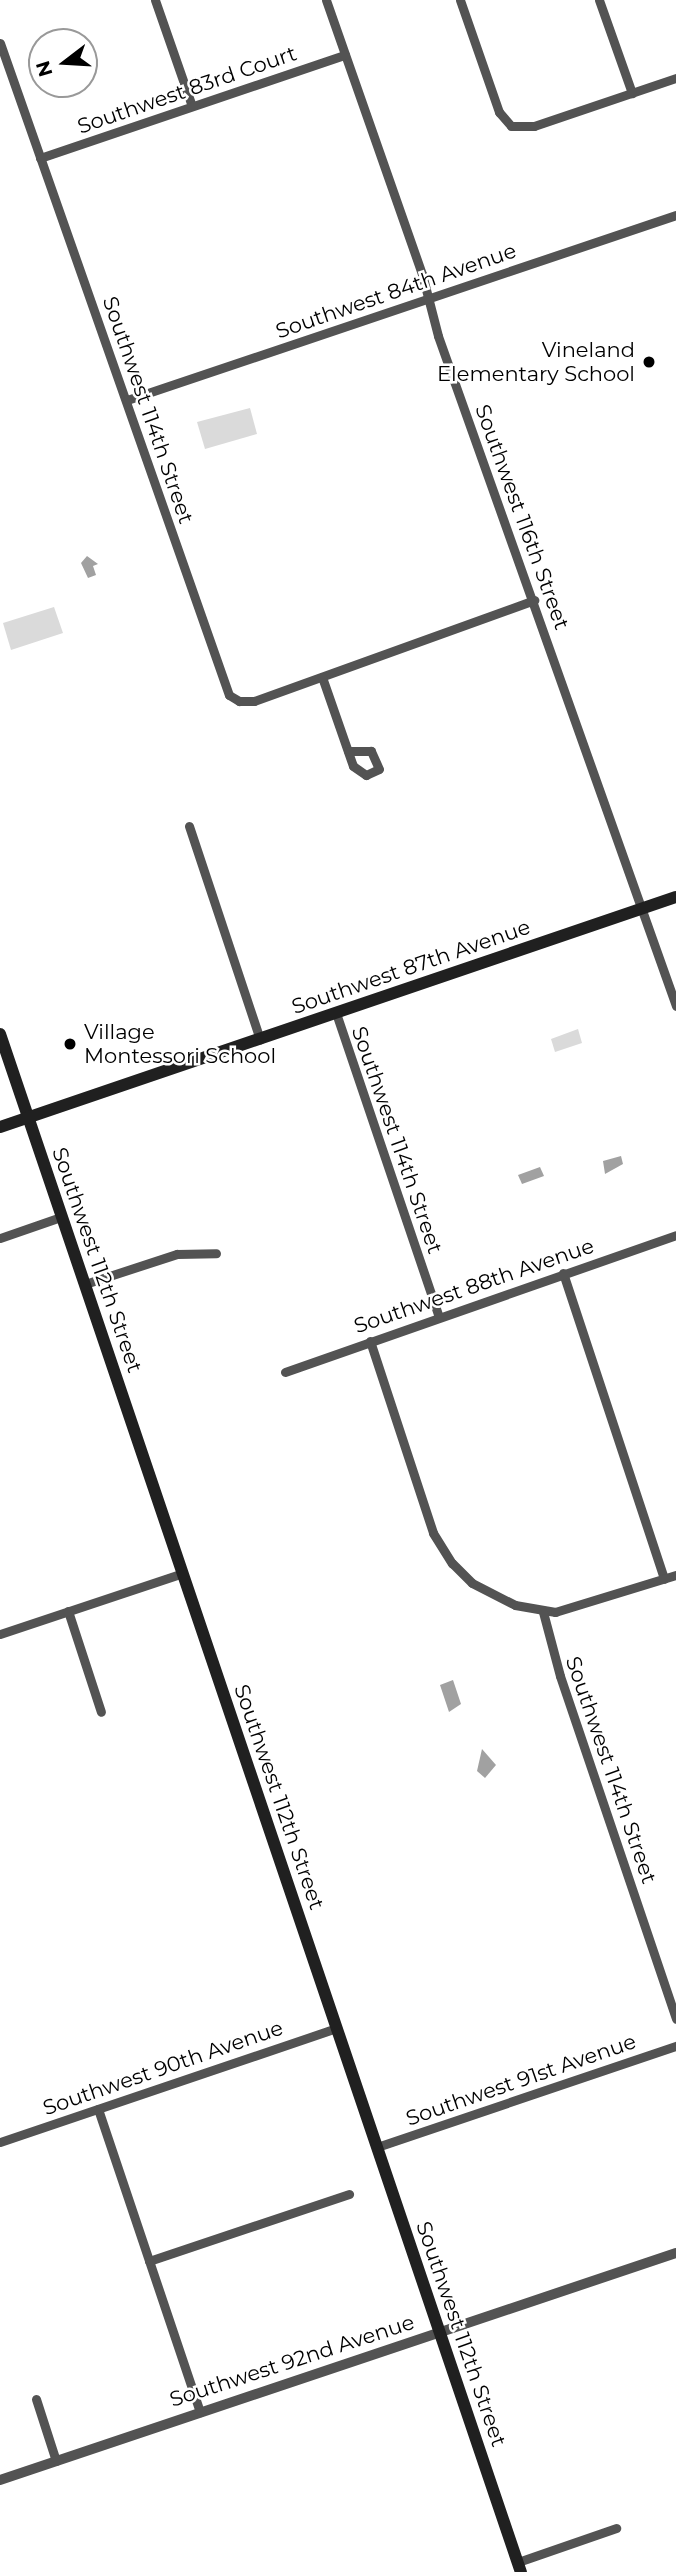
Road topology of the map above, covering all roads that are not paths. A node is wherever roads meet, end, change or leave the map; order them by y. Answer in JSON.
{"nodes":[{"id":1,"x":155,"y":0,"type":"edge"},
{"id":2,"x":326,"y":0,"type":"edge"},
{"id":3,"x":460,"y":0,"type":"edge"},
{"id":4,"x":599,"y":0,"type":"edge"},
{"id":5,"x":0,"y":43,"type":"edge"},
{"id":6,"x":345,"y":55,"type":"junction"},
{"id":7,"x":676,"y":78,"type":"edge"},
{"id":8,"x":632,"y":93,"type":"junction"},
{"id":9,"x":192,"y":106,"type":"junction"},
{"id":10,"x":40,"y":158,"type":"junction"},
{"id":11,"x":676,"y":215,"type":"edge"},
{"id":12,"x":428,"y":299,"type":"junction"},
{"id":13,"x":127,"y":400,"type":"junction"},
{"id":14,"x":534,"y":600,"type":"junction"},
{"id":15,"x":322,"y":677,"type":"junction"},
{"id":16,"x":348,"y":751,"type":"dead end"},
{"id":17,"x":189,"y":826,"type":"dead end"},
{"id":18,"x":676,"y":897,"type":"edge"},
{"id":19,"x":643,"y":909,"type":"junction"},
{"id":20,"x":676,"y":1006,"type":"edge"},
{"id":21,"x":336,"y":1013,"type":"junction"},
{"id":22,"x":0,"y":1034,"type":"edge"},
{"id":23,"x":260,"y":1039,"type":"junction"},
{"id":24,"x":28,"y":1117,"type":"junction"},
{"id":25,"x":0,"y":1127,"type":"edge"},
{"id":26,"x":61,"y":1217,"type":"junction"},
{"id":27,"x":676,"y":1234,"type":"edge"},
{"id":28,"x":0,"y":1238,"type":"edge"},
{"id":29,"x":216,"y":1253,"type":"dead end"},
{"id":30,"x":563,"y":1273,"type":"junction"},
{"id":31,"x":85,"y":1284,"type":"junction"},
{"id":32,"x":439,"y":1317,"type":"junction"},
{"id":33,"x":370,"y":1341,"type":"junction"},
{"id":34,"x":285,"y":1372,"type":"dead end"},
{"id":35,"x":183,"y":1573,"type":"junction"},
{"id":36,"x":676,"y":1575,"type":"edge"},
{"id":37,"x":664,"y":1579,"type":"junction"},
{"id":38,"x":68,"y":1611,"type":"junction"},
{"id":39,"x":543,"y":1612,"type":"junction"},
{"id":40,"x":0,"y":1634,"type":"edge"},
{"id":41,"x":101,"y":1712,"type":"dead end"},
{"id":42,"x":676,"y":2019,"type":"edge"},
{"id":43,"x":337,"y":2028,"type":"junction"},
{"id":44,"x":676,"y":2046,"type":"edge"},
{"id":45,"x":98,"y":2109,"type":"junction"},
{"id":46,"x":0,"y":2142,"type":"edge"},
{"id":47,"x":377,"y":2147,"type":"junction"},
{"id":48,"x":349,"y":2194,"type":"dead end"},
{"id":49,"x":676,"y":2253,"type":"edge"},
{"id":50,"x":149,"y":2261,"type":"junction"},
{"id":51,"x":440,"y":2333,"type":"junction"},
{"id":52,"x":36,"y":2399,"type":"dead end"},
{"id":53,"x":200,"y":2412,"type":"junction"},
{"id":54,"x":56,"y":2461,"type":"junction"},
{"id":55,"x":0,"y":2480,"type":"edge"},
{"id":56,"x":616,"y":2528,"type":"dead end"},
{"id":57,"x":519,"y":2567,"type":"edge"}],
"edges":[{"from":1,"to":9,"type":"street"},
{"from":2,"to":6,"type":"street","name":"Southwest 116th Street"},
{"from":3,"to":8,"type":"street"},
{"from":4,"to":8,"type":"street"},
{"from":5,"to":10,"type":"street","name":"Southwest 114th Street"},
{"from":6,"to":9,"type":"street","name":"Southwest 83rd Court"},
{"from":6,"to":12,"type":"street","name":"Southwest 116th Street"},
{"from":7,"to":8,"type":"street"},
{"from":9,"to":10,"type":"street","name":"Southwest 83rd Court"},
{"from":10,"to":13,"type":"street","name":"Southwest 114th Street"},
{"from":11,"to":12,"type":"street","name":"Southwest 84th Avenue"},
{"from":12,"to":13,"type":"street","name":"Southwest 84th Avenue"},
{"from":12,"to":14,"type":"street","name":"Southwest 116th Street"},
{"from":13,"to":15,"type":"street","name":"Southwest 114th Street"},
{"from":14,"to":15,"type":"street","name":"Southwest 114th Street"},
{"from":14,"to":19,"type":"street","name":"Southwest 116th Street"},
{"from":15,"to":16,"type":"street"},
{"from":17,"to":23,"type":"street"},
{"from":18,"to":19,"type":"main road","name":"Southwest 87th Avenue"},
{"from":19,"to":20,"type":"street","name":"Southwest 116th Street"},
{"from":19,"to":21,"type":"main road","name":"Southwest 87th Avenue"},
{"from":21,"to":23,"type":"main road","name":"Southwest 87th Avenue"},
{"from":21,"to":32,"type":"street","name":"Southwest 114th Street"},
{"from":22,"to":24,"type":"main road","name":"Southwest 112th Street"},
{"from":23,"to":24,"type":"main road","name":"Southwest 87th Avenue"},
{"from":24,"to":25,"type":"main road","name":"Southwest 87th Avenue"},
{"from":24,"to":26,"type":"main road","name":"Southwest 112th Street"},
{"from":26,"to":28,"type":"street"},
{"from":26,"to":31,"type":"main road","name":"Southwest 112th Street"},
{"from":27,"to":30,"type":"street","name":"Southwest 88th Avenue"},
{"from":29,"to":31,"type":"street"},
{"from":30,"to":32,"type":"street","name":"Southwest 88th Avenue"},
{"from":30,"to":37,"type":"street"},
{"from":31,"to":35,"type":"main road","name":"Southwest 112th Street"},
{"from":32,"to":33,"type":"street","name":"Southwest 88th Avenue"},
{"from":33,"to":34,"type":"street","name":"Southwest 88th Avenue"},
{"from":33,"to":39,"type":"street"},
{"from":35,"to":38,"type":"street"},
{"from":35,"to":43,"type":"main road","name":"Southwest 112th Street"},
{"from":36,"to":37,"type":"street"},
{"from":37,"to":39,"type":"street"},
{"from":38,"to":40,"type":"street"},
{"from":38,"to":41,"type":"street"},
{"from":39,"to":42,"type":"street","name":"Southwest 114th Street"},
{"from":43,"to":45,"type":"street","name":"Southwest 90th Avenue"},
{"from":43,"to":47,"type":"main road","name":"Southwest 112th Street"},
{"from":44,"to":47,"type":"street","name":"Southwest 91st Avenue"},
{"from":45,"to":46,"type":"street","name":"Southwest 90th Avenue"},
{"from":45,"to":50,"type":"street"},
{"from":47,"to":51,"type":"main road","name":"Southwest 112th Street"},
{"from":48,"to":50,"type":"street"},
{"from":49,"to":51,"type":"street","name":"Southwest 92nd Avenue"},
{"from":50,"to":53,"type":"street"},
{"from":51,"to":53,"type":"street","name":"Southwest 92nd Avenue"},
{"from":51,"to":57,"type":"main road","name":"Southwest 112th Street"},
{"from":52,"to":54,"type":"street"},
{"from":53,"to":54,"type":"street","name":"Southwest 92nd Avenue"},
{"from":54,"to":55,"type":"street","name":"Southwest 92nd Avenue"},
{"from":56,"to":57,"type":"street"}]}
